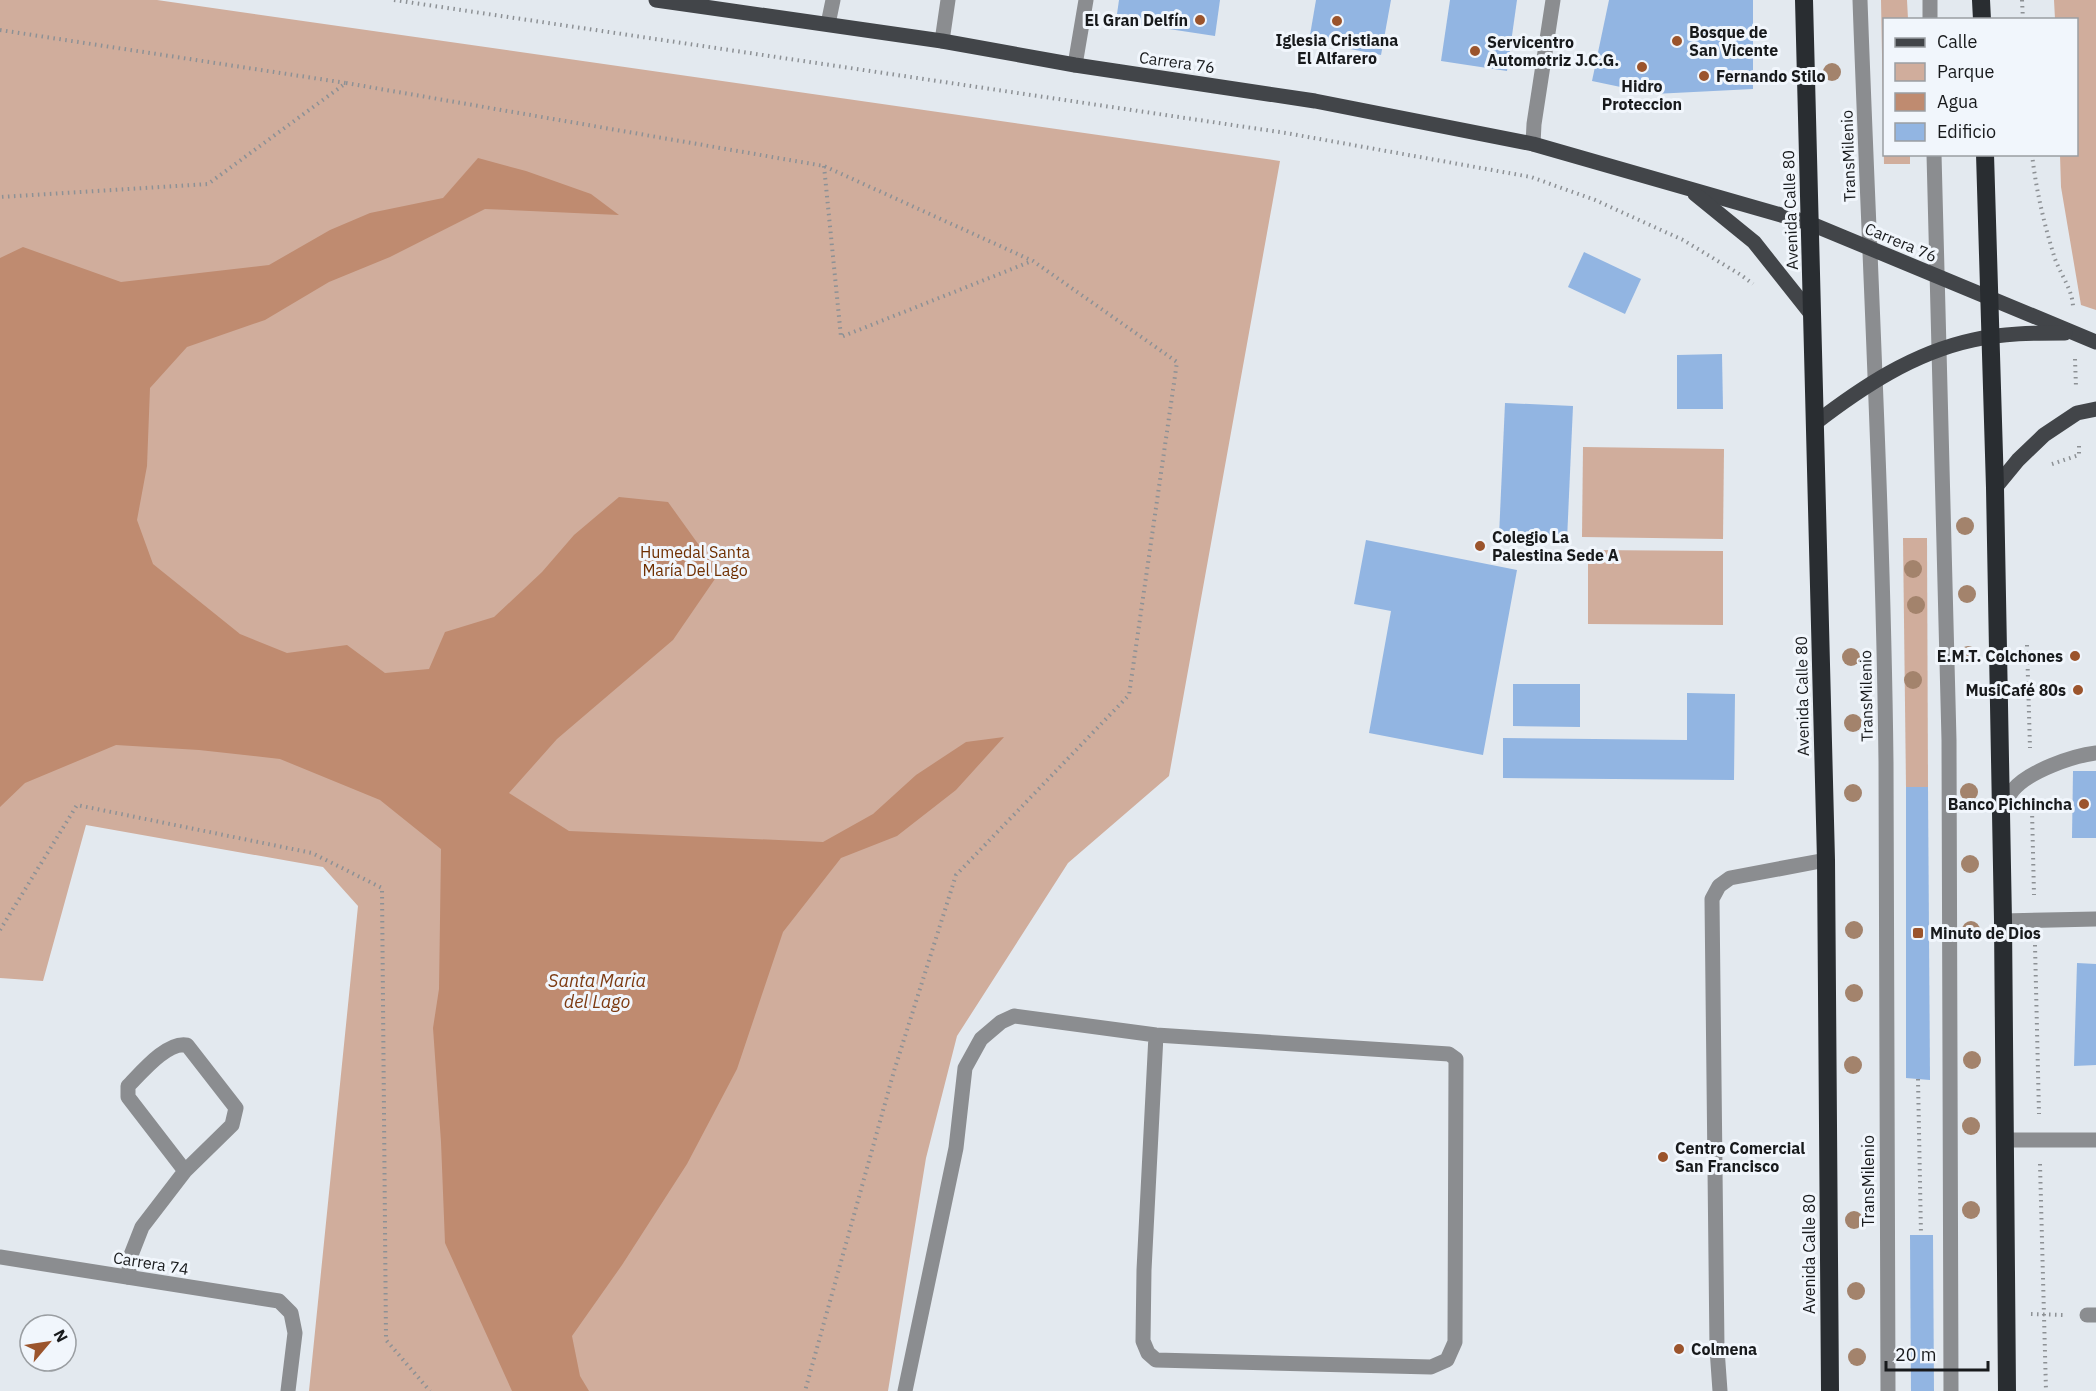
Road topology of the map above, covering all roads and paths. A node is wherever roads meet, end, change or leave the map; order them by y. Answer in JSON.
{"nodes":[{"id":1,"x":394,"y":0,"type":"edge"},
{"id":2,"x":656,"y":0,"type":"edge"},
{"id":3,"x":833,"y":0,"type":"edge"},
{"id":4,"x":948,"y":0,"type":"edge"},
{"id":5,"x":1086,"y":0,"type":"edge"},
{"id":6,"x":1552,"y":0,"type":"edge"},
{"id":7,"x":1804,"y":0,"type":"edge"},
{"id":8,"x":1860,"y":0,"type":"edge"},
{"id":9,"x":1930,"y":0,"type":"edge"},
{"id":10,"x":1981,"y":0,"type":"edge"},
{"id":11,"x":2022,"y":0,"type":"edge"},
{"id":12,"x":1930,"y":18,"type":"edge"},
{"id":13,"x":1982,"y":18,"type":"edge"},
{"id":14,"x":2023,"y":18,"type":"edge"},
{"id":15,"x":828,"y":24,"type":"junction"},
{"id":16,"x":0,"y":30,"type":"edge"},
{"id":17,"x":942,"y":41,"type":"junction"},
{"id":18,"x":1075,"y":65,"type":"junction"},
{"id":19,"x":346,"y":84,"type":"junction"},
{"id":20,"x":1533,"y":144,"type":"junction"},
{"id":21,"x":1934,"y":156,"type":"edge"},
{"id":22,"x":1985,"y":156,"type":"edge"},
{"id":23,"x":2032,"y":156,"type":"edge"},
{"id":24,"x":824,"y":166,"type":"junction"},
{"id":25,"x":1688,"y":188,"type":"junction"},
{"id":26,"x":0,"y":197,"type":"edge"},
{"id":27,"x":1809,"y":223,"type":"junction"},
{"id":28,"x":1869,"y":248,"type":"junction"},
{"id":29,"x":1033,"y":261,"type":"junction"},
{"id":30,"x":1937,"y":276,"type":"junction"},
{"id":31,"x":1757,"y":288,"type":"dead end"},
{"id":32,"x":1988,"y":298,"type":"junction"},
{"id":33,"x":1812,"y":315,"type":"junction"},
{"id":34,"x":2074,"y":333,"type":"junction"},
{"id":35,"x":1990,"y":337,"type":"junction"},
{"id":36,"x":2096,"y":342,"type":"edge"},
{"id":37,"x":1939,"y":349,"type":"junction"},
{"id":38,"x":1876,"y":380,"type":"junction"},
{"id":39,"x":2096,"y":409,"type":"edge"},
{"id":40,"x":2077,"y":413,"type":"junction"},
{"id":41,"x":1814,"y":424,"type":"junction"},
{"id":42,"x":2079,"y":455,"type":"dead end"},
{"id":43,"x":1995,"y":488,"type":"junction"},
{"id":44,"x":2096,"y":753,"type":"edge"},
{"id":45,"x":2001,"y":811,"type":"junction"},
{"id":46,"x":1826,"y":860,"type":"junction"},
{"id":47,"x":2096,"y":919,"type":"edge"},
{"id":48,"x":2003,"y":921,"type":"junction"},
{"id":49,"x":0,"y":930,"type":"edge"},
{"id":50,"x":1156,"y":1035,"type":"junction"},
{"id":51,"x":1918,"y":1079,"type":"dead end"},
{"id":52,"x":2005,"y":1140,"type":"junction"},
{"id":53,"x":2096,"y":1140,"type":"edge"},
{"id":54,"x":185,"y":1171,"type":"junction"},
{"id":55,"x":1921,"y":1235,"type":"dead end"},
{"id":56,"x":0,"y":1257,"type":"edge"},
{"id":57,"x":128,"y":1277,"type":"junction"},
{"id":58,"x":2007,"y":1314,"type":"junction"},
{"id":59,"x":2092,"y":1315,"type":"edge"},
{"id":60,"x":288,"y":1391,"type":"edge"},
{"id":61,"x":430,"y":1391,"type":"edge"},
{"id":62,"x":805,"y":1391,"type":"edge"},
{"id":63,"x":905,"y":1391,"type":"edge"},
{"id":64,"x":1720,"y":1391,"type":"edge"},
{"id":65,"x":1830,"y":1391,"type":"edge"},
{"id":66,"x":1888,"y":1391,"type":"edge"},
{"id":67,"x":1952,"y":1391,"type":"edge"},
{"id":68,"x":2007,"y":1391,"type":"edge"}],
"edges":[{"from":1,"to":31,"type":"path"},
{"from":2,"to":15,"type":"main road","name":"Carrera 76"},
{"from":3,"to":15,"type":"street"},
{"from":4,"to":17,"type":"street"},
{"from":5,"to":18,"type":"street"},
{"from":6,"to":20,"type":"street"},
{"from":7,"to":27,"type":"highway","name":"Avenida Calle 80"},
{"from":8,"to":28,"type":"street","name":"TransMilenio"},
{"from":9,"to":12,"type":"street"},
{"from":10,"to":13,"type":"highway"},
{"from":11,"to":14,"type":"path"},
{"from":15,"to":17,"type":"main road","name":"Carrera 76"},
{"from":16,"to":19,"type":"path"},
{"from":17,"to":18,"type":"main road","name":"Carrera 76"},
{"from":18,"to":20,"type":"main road","name":"Carrera 76"},
{"from":19,"to":24,"type":"path"},
{"from":19,"to":26,"type":"path"},
{"from":20,"to":25,"type":"main road","name":"Carrera 76"},
{"from":21,"to":30,"type":"street"},
{"from":22,"to":32,"type":"highway"},
{"from":23,"to":34,"type":"path"},
{"from":24,"to":29,"type":"path"},
{"from":24,"to":29,"type":"path"},
{"from":25,"to":27,"type":"main road","name":"Carrera 76"},
{"from":25,"to":33,"type":"main road","name":"Carrera 76"},
{"from":27,"to":28,"type":"main road","name":"Carrera 76"},
{"from":27,"to":33,"type":"highway","name":"Avenida Calle 80"},
{"from":28,"to":30,"type":"main road","name":"Carrera 76"},
{"from":28,"to":38,"type":"street","name":"TransMilenio"},
{"from":29,"to":62,"type":"path"},
{"from":30,"to":32,"type":"main road","name":"Carrera 76"},
{"from":30,"to":37,"type":"street"},
{"from":32,"to":34,"type":"main road","name":"Carrera 76"},
{"from":32,"to":35,"type":"highway"},
{"from":33,"to":41,"type":"highway","name":"Avenida Calle 80"},
{"from":34,"to":35,"type":"main road"},
{"from":34,"to":36,"type":"main road","name":"Carrera 76"},
{"from":34,"to":40,"type":"path"},
{"from":35,"to":37,"type":"main road"},
{"from":35,"to":43,"type":"highway"},
{"from":37,"to":38,"type":"main road"},
{"from":37,"to":67,"type":"street"},
{"from":38,"to":41,"type":"main road"},
{"from":38,"to":66,"type":"street","name":"TransMilenio"},
{"from":39,"to":40,"type":"main road"},
{"from":40,"to":42,"type":"path"},
{"from":40,"to":43,"type":"main road"},
{"from":41,"to":46,"type":"highway","name":"Avenida Calle 80"},
{"from":43,"to":45,"type":"highway"},
{"from":44,"to":45,"type":"street"},
{"from":45,"to":48,"type":"highway"},
{"from":46,"to":64,"type":"street"},
{"from":46,"to":65,"type":"highway","name":"Avenida Calle 80"},
{"from":47,"to":48,"type":"street"},
{"from":48,"to":52,"type":"highway"},
{"from":49,"to":61,"type":"path"},
{"from":50,"to":50,"type":"street"},
{"from":50,"to":63,"type":"street"},
{"from":51,"to":55,"type":"path"},
{"from":52,"to":53,"type":"street"},
{"from":52,"to":58,"type":"highway"},
{"from":54,"to":54,"type":"street"},
{"from":54,"to":57,"type":"street"},
{"from":56,"to":57,"type":"street","name":"Carrera 74"},
{"from":57,"to":60,"type":"street","name":"Carrera 74"},
{"from":58,"to":59,"type":"path"},
{"from":58,"to":68,"type":"highway"}]}
